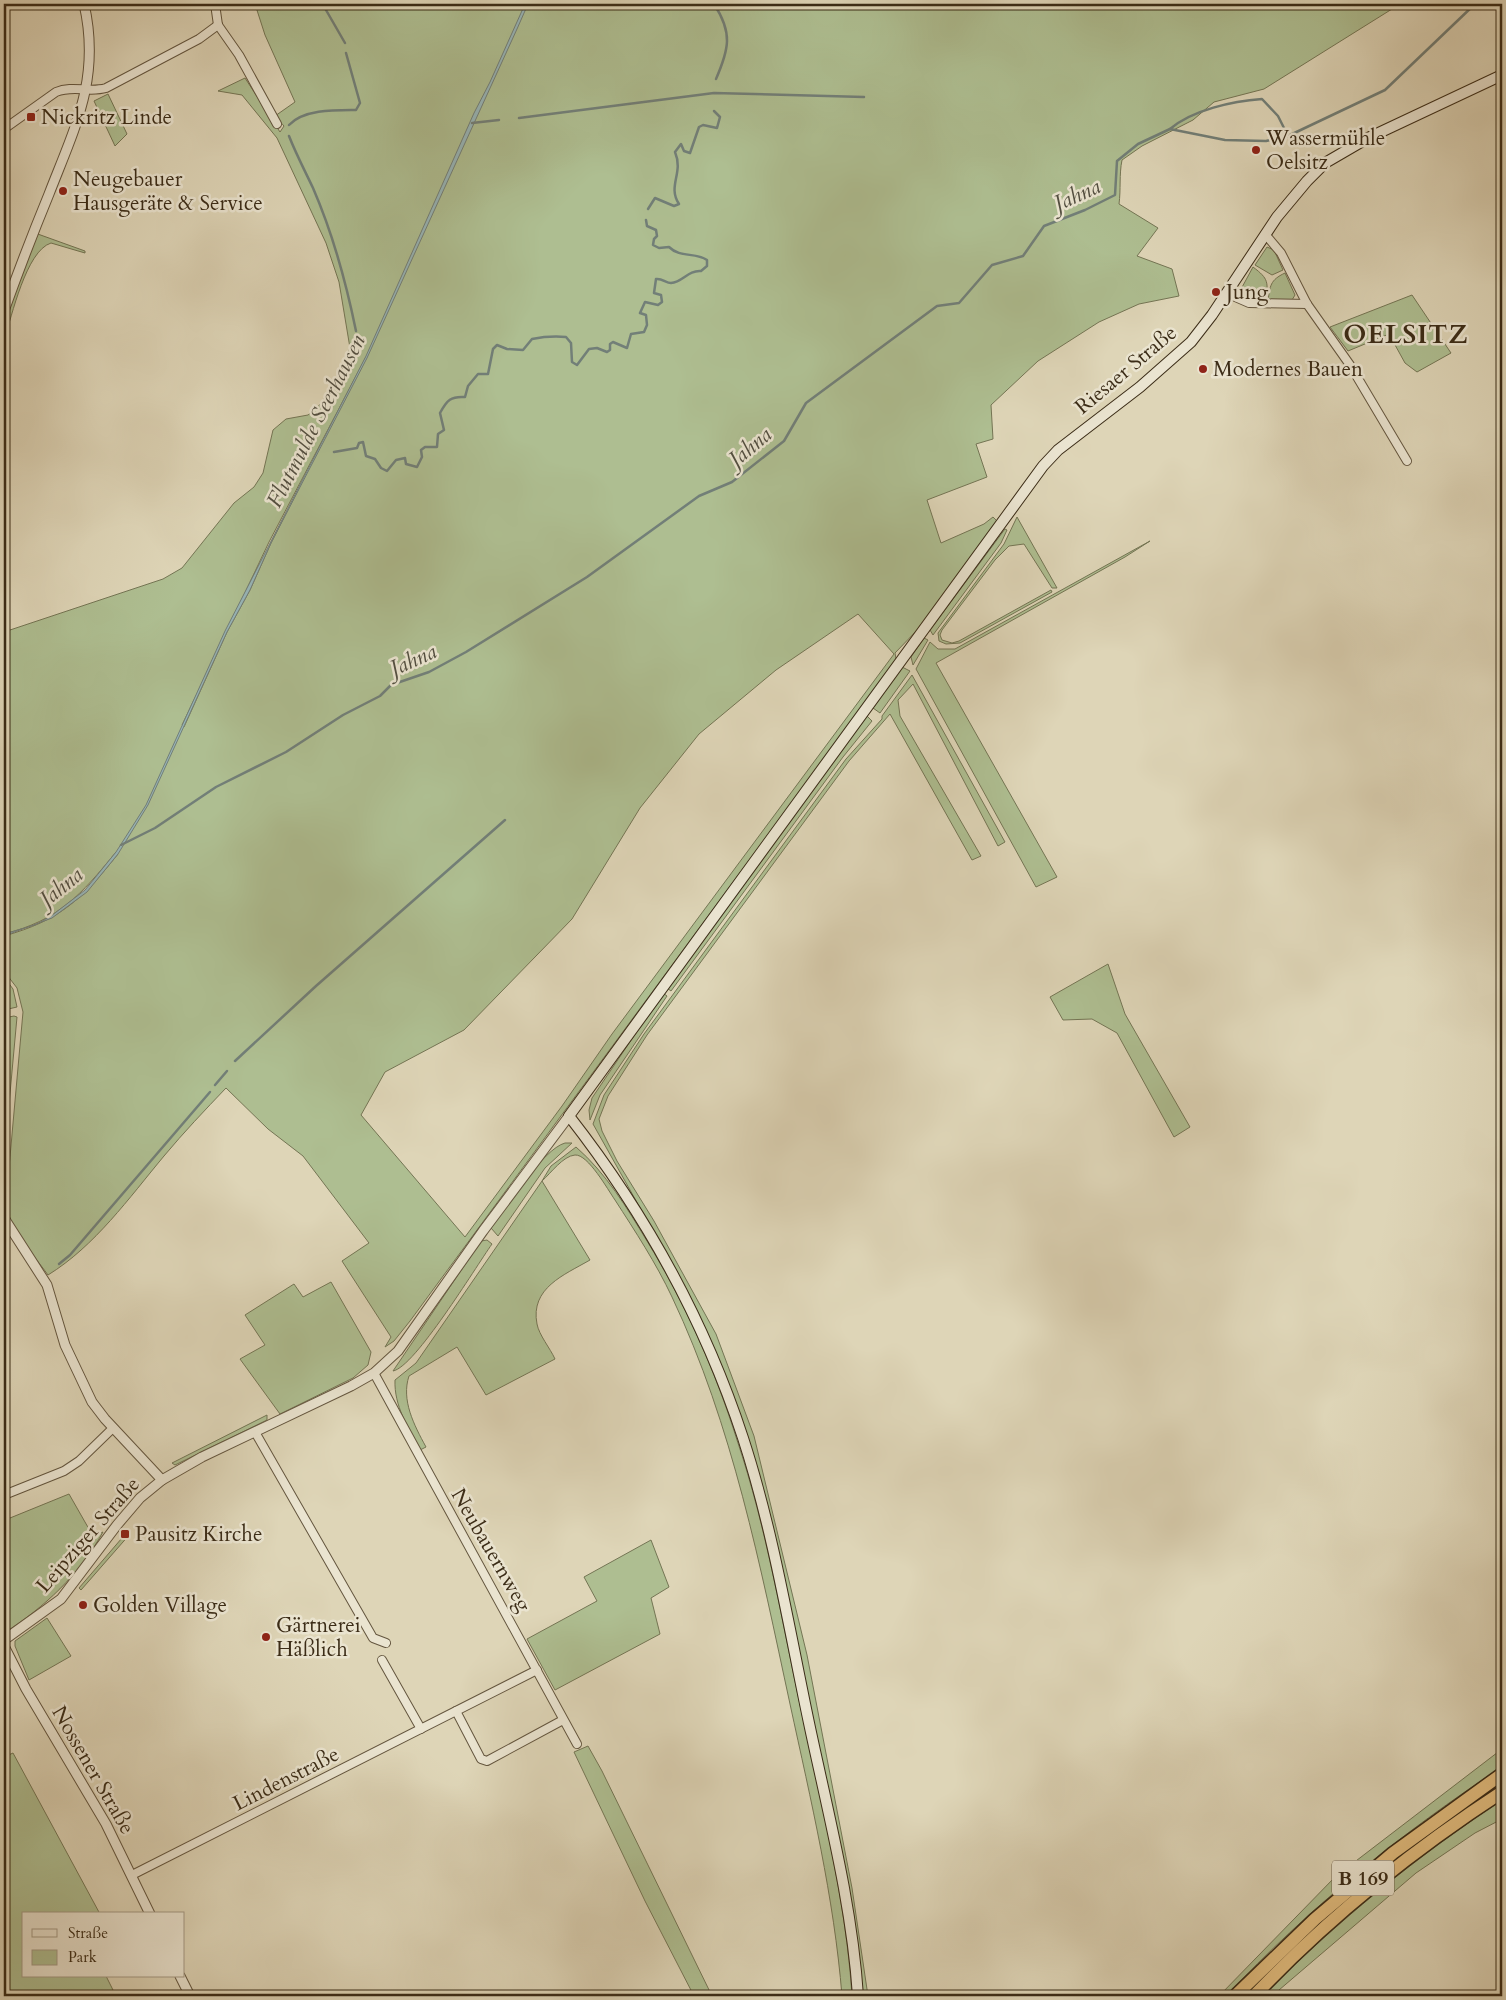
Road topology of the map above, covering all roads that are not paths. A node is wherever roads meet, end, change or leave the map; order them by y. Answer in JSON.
{"nodes":[{"id":1,"x":84,"y":4,"type":"edge"},
{"id":2,"x":215,"y":4,"type":"edge"},
{"id":3,"x":218,"y":25,"type":"junction"},
{"id":4,"x":1502,"y":75,"type":"edge"},
{"id":5,"x":86,"y":90,"type":"junction"},
{"id":6,"x":277,"y":124,"type":"dead end"},
{"id":7,"x":4,"y":129,"type":"edge"},
{"id":8,"x":1265,"y":234,"type":"junction"},
{"id":9,"x":1226,"y":293,"type":"junction"},
{"id":10,"x":1307,"y":304,"type":"junction"},
{"id":11,"x":4,"y":311,"type":"edge"},
{"id":12,"x":1407,"y":461,"type":"dead end"},
{"id":13,"x":569,"y":1116,"type":"junction"},
{"id":14,"x":4,"y":1218,"type":"edge"},
{"id":15,"x":374,"y":1373,"type":"junction"},
{"id":16,"x":113,"y":1428,"type":"junction"},
{"id":17,"x":255,"y":1432,"type":"junction"},
{"id":18,"x":162,"y":1480,"type":"junction"},
{"id":19,"x":4,"y":1495,"type":"edge"},
{"id":20,"x":4,"y":1640,"type":"edge"},
{"id":21,"x":386,"y":1644,"type":"dead end"},
{"id":22,"x":4,"y":1646,"type":"edge"},
{"id":23,"x":382,"y":1660,"type":"dead end"},
{"id":24,"x":537,"y":1670,"type":"junction"},
{"id":25,"x":456,"y":1711,"type":"junction"},
{"id":26,"x":563,"y":1720,"type":"junction"},
{"id":27,"x":421,"y":1729,"type":"junction"},
{"id":28,"x":578,"y":1744,"type":"dead end"},
{"id":29,"x":1502,"y":1774,"type":"edge"},
{"id":30,"x":1502,"y":1792,"type":"edge"},
{"id":31,"x":132,"y":1876,"type":"junction"},
{"id":32,"x":149,"y":1912,"type":"edge"},
{"id":33,"x":181,"y":1978,"type":"edge"},
{"id":34,"x":190,"y":1996,"type":"edge"},
{"id":35,"x":858,"y":1996,"type":"edge"},
{"id":36,"x":1235,"y":1996,"type":"edge"},
{"id":37,"x":1254,"y":1996,"type":"edge"}],
"edges":[{"from":1,"to":5,"type":"street"},
{"from":2,"to":3,"type":"street"},
{"from":3,"to":5,"type":"street"},
{"from":3,"to":6,"type":"street"},
{"from":4,"to":8,"type":"main road","name":"Riesaer Straße"},
{"from":5,"to":7,"type":"street"},
{"from":5,"to":11,"type":"street"},
{"from":8,"to":9,"type":"main road","name":"Riesaer Straße"},
{"from":8,"to":10,"type":"street"},
{"from":9,"to":10,"type":"street"},
{"from":9,"to":13,"type":"main road","name":"Riesaer Straße"},
{"from":10,"to":12,"type":"street"},
{"from":13,"to":15,"type":"street","name":"Leipziger Straße"},
{"from":13,"to":35,"type":"main road"},
{"from":14,"to":16,"type":"street"},
{"from":15,"to":17,"type":"street","name":"Leipziger Straße"},
{"from":15,"to":24,"type":"street","name":"Neubauernweg"},
{"from":16,"to":18,"type":"street"},
{"from":16,"to":19,"type":"street"},
{"from":17,"to":18,"type":"street","name":"Leipziger Straße"},
{"from":17,"to":21,"type":"street"},
{"from":18,"to":20,"type":"street","name":"Leipziger Straße"},
{"from":22,"to":31,"type":"street","name":"Nossener Straße"},
{"from":23,"to":27,"type":"street"},
{"from":24,"to":25,"type":"street","name":"Lindenstraße"},
{"from":24,"to":26,"type":"street","name":"Neubauernweg"},
{"from":25,"to":26,"type":"street"},
{"from":25,"to":27,"type":"street","name":"Lindenstraße"},
{"from":26,"to":28,"type":"street","name":"Neubauernweg"},
{"from":27,"to":31,"type":"street","name":"Lindenstraße"},
{"from":29,"to":36,"type":"highway","number":"B 169"},
{"from":30,"to":37,"type":"highway","number":"B 169"},
{"from":31,"to":32,"type":"street","name":"Nossener Straße"},
{"from":33,"to":34,"type":"street"}]}
